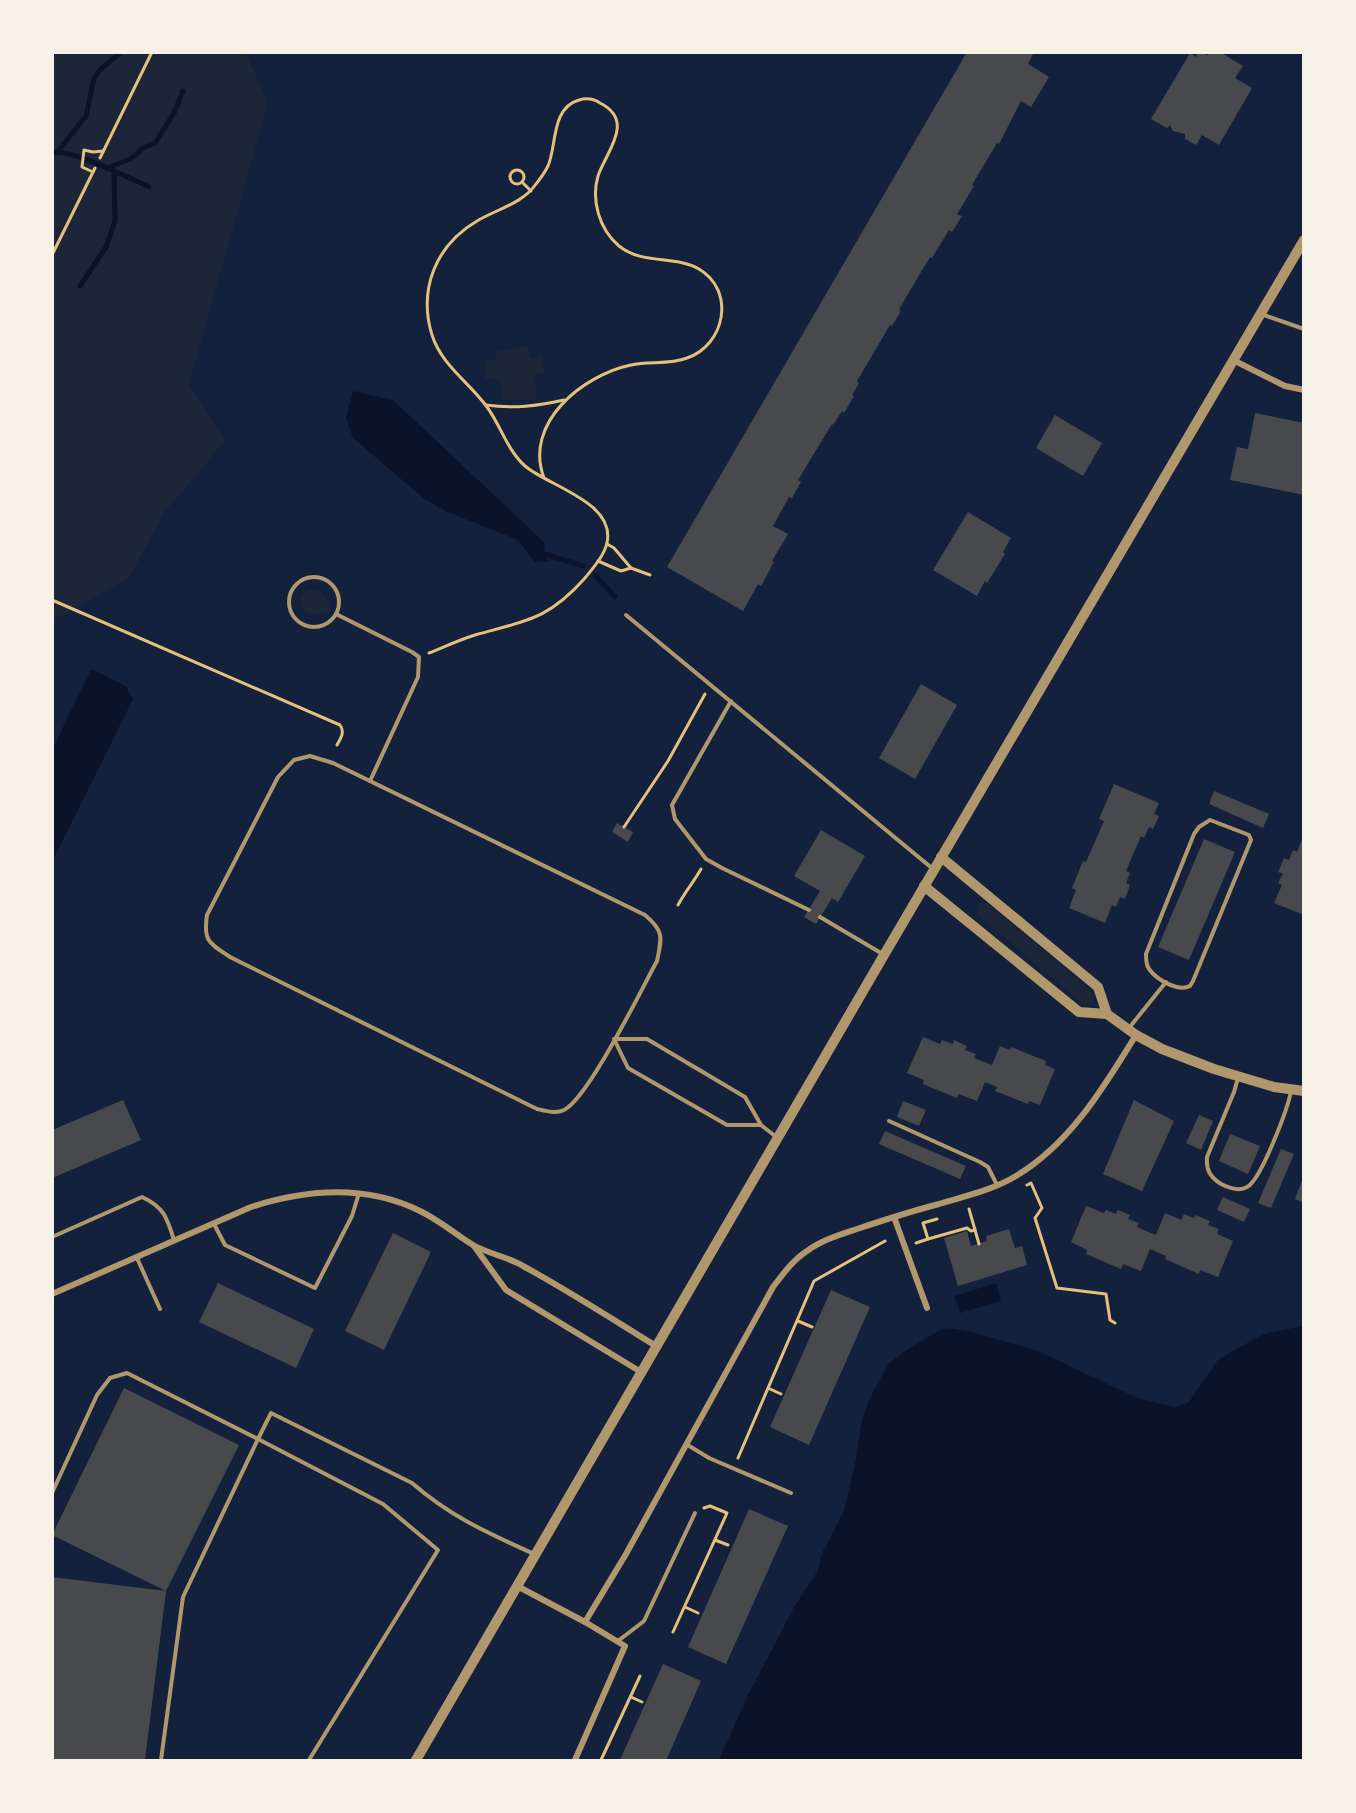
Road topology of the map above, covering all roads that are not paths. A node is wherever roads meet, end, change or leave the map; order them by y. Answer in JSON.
{"nodes":[{"id":1,"x":1304,"y":240,"type":"edge"},
{"id":2,"x":1260,"y":313,"type":"junction"},
{"id":3,"x":1304,"y":329,"type":"edge"},
{"id":4,"x":1233,"y":360,"type":"junction"},
{"id":5,"x":1304,"y":390,"type":"edge"},
{"id":6,"x":336,"y":614,"type":"junction"},
{"id":7,"x":626,"y":615,"type":"dead end"},
{"id":8,"x":732,"y":701,"type":"junction"},
{"id":9,"x":370,"y":781,"type":"junction"},
{"id":10,"x":942,"y":857,"type":"junction"},
{"id":11,"x":934,"y":869,"type":"junction"},
{"id":12,"x":924,"y":886,"type":"junction"},
{"id":13,"x":809,"y":910,"type":"dead end"},
{"id":14,"x":820,"y":917,"type":"dead end"},
{"id":15,"x":884,"y":955,"type":"junction"},
{"id":16,"x":1166,"y":982,"type":"junction"},
{"id":17,"x":1107,"y":1014,"type":"junction"},
{"id":18,"x":1132,"y":1032,"type":"junction"},
{"id":19,"x":614,"y":1039,"type":"junction"},
{"id":20,"x":1238,"y":1077,"type":"junction"},
{"id":21,"x":1291,"y":1090,"type":"junction"},
{"id":22,"x":1304,"y":1091,"type":"edge"},
{"id":23,"x":889,"y":1121,"type":"dead end"},
{"id":24,"x":761,"y":1125,"type":"junction"},
{"id":25,"x":778,"y":1139,"type":"junction"},
{"id":26,"x":997,"y":1186,"type":"junction"},
{"id":27,"x":359,"y":1193,"type":"junction"},
{"id":28,"x":894,"y":1216,"type":"junction"},
{"id":29,"x":214,"y":1224,"type":"junction"},
{"id":30,"x":52,"y":1237,"type":"edge"},
{"id":31,"x":175,"y":1241,"type":"junction"},
{"id":32,"x":474,"y":1245,"type":"junction"},
{"id":33,"x":137,"y":1258,"type":"junction"},
{"id":34,"x":52,"y":1294,"type":"edge"},
{"id":35,"x":927,"y":1308,"type":"dead end"},
{"id":36,"x":160,"y":1309,"type":"dead end"},
{"id":37,"x":656,"y":1346,"type":"junction"},
{"id":38,"x":641,"y":1372,"type":"junction"},
{"id":39,"x":258,"y":1439,"type":"junction"},
{"id":40,"x":686,"y":1444,"type":"junction"},
{"id":41,"x":52,"y":1493,"type":"edge"},
{"id":42,"x":791,"y":1493,"type":"dead end"},
{"id":43,"x":695,"y":1513,"type":"road end"},
{"id":44,"x":535,"y":1555,"type":"junction"},
{"id":45,"x":517,"y":1586,"type":"junction"},
{"id":46,"x":585,"y":1622,"type":"junction"},
{"id":47,"x":618,"y":1642,"type":"junction"},
{"id":48,"x":161,"y":1761,"type":"edge"},
{"id":49,"x":309,"y":1761,"type":"edge"},
{"id":50,"x":416,"y":1761,"type":"edge"},
{"id":51,"x":575,"y":1761,"type":"edge"}],
"edges":[{"from":1,"to":2,"type":"street"},
{"from":2,"to":3,"type":"lane"},
{"from":2,"to":4,"type":"street"},
{"from":4,"to":5,"type":"street"},
{"from":4,"to":10,"type":"street"},
{"from":6,"to":6,"type":"lane"},
{"from":6,"to":9,"type":"lane"},
{"from":7,"to":8,"type":"lane"},
{"from":8,"to":11,"type":"lane"},
{"from":8,"to":13,"type":"lane"},
{"from":9,"to":19,"type":"lane"},
{"from":9,"to":19,"type":"lane"},
{"from":10,"to":11,"type":"street"},
{"from":10,"to":17,"type":"street"},
{"from":11,"to":12,"type":"street"},
{"from":12,"to":15,"type":"street"},
{"from":12,"to":17,"type":"street"},
{"from":14,"to":15,"type":"lane"},
{"from":15,"to":25,"type":"street"},
{"from":16,"to":16,"type":"lane"},
{"from":16,"to":18,"type":"lane"},
{"from":17,"to":18,"type":"street"},
{"from":18,"to":20,"type":"street"},
{"from":18,"to":26,"type":"street"},
{"from":19,"to":24,"type":"lane"},
{"from":19,"to":24,"type":"lane"},
{"from":20,"to":21,"type":"street"},
{"from":20,"to":21,"type":"lane"},
{"from":21,"to":22,"type":"street"},
{"from":23,"to":26,"type":"lane"},
{"from":24,"to":25,"type":"lane"},
{"from":25,"to":37,"type":"street"},
{"from":26,"to":28,"type":"street"},
{"from":27,"to":29,"type":"street"},
{"from":27,"to":29,"type":"lane"},
{"from":27,"to":32,"type":"street"},
{"from":28,"to":35,"type":"street"},
{"from":28,"to":40,"type":"street"},
{"from":29,"to":31,"type":"street"},
{"from":30,"to":31,"type":"lane"},
{"from":31,"to":33,"type":"street"},
{"from":32,"to":37,"type":"street"},
{"from":32,"to":38,"type":"street"},
{"from":33,"to":34,"type":"street"},
{"from":33,"to":36,"type":"lane"},
{"from":37,"to":38,"type":"street"},
{"from":38,"to":44,"type":"street"},
{"from":39,"to":41,"type":"lane"},
{"from":39,"to":44,"type":"lane"},
{"from":39,"to":48,"type":"lane"},
{"from":39,"to":49,"type":"lane"},
{"from":40,"to":42,"type":"lane"},
{"from":40,"to":46,"type":"street"},
{"from":43,"to":47,"type":"lane"},
{"from":44,"to":45,"type":"street"},
{"from":45,"to":46,"type":"street"},
{"from":45,"to":50,"type":"street"},
{"from":46,"to":47,"type":"street"},
{"from":47,"to":51,"type":"street"}]}
